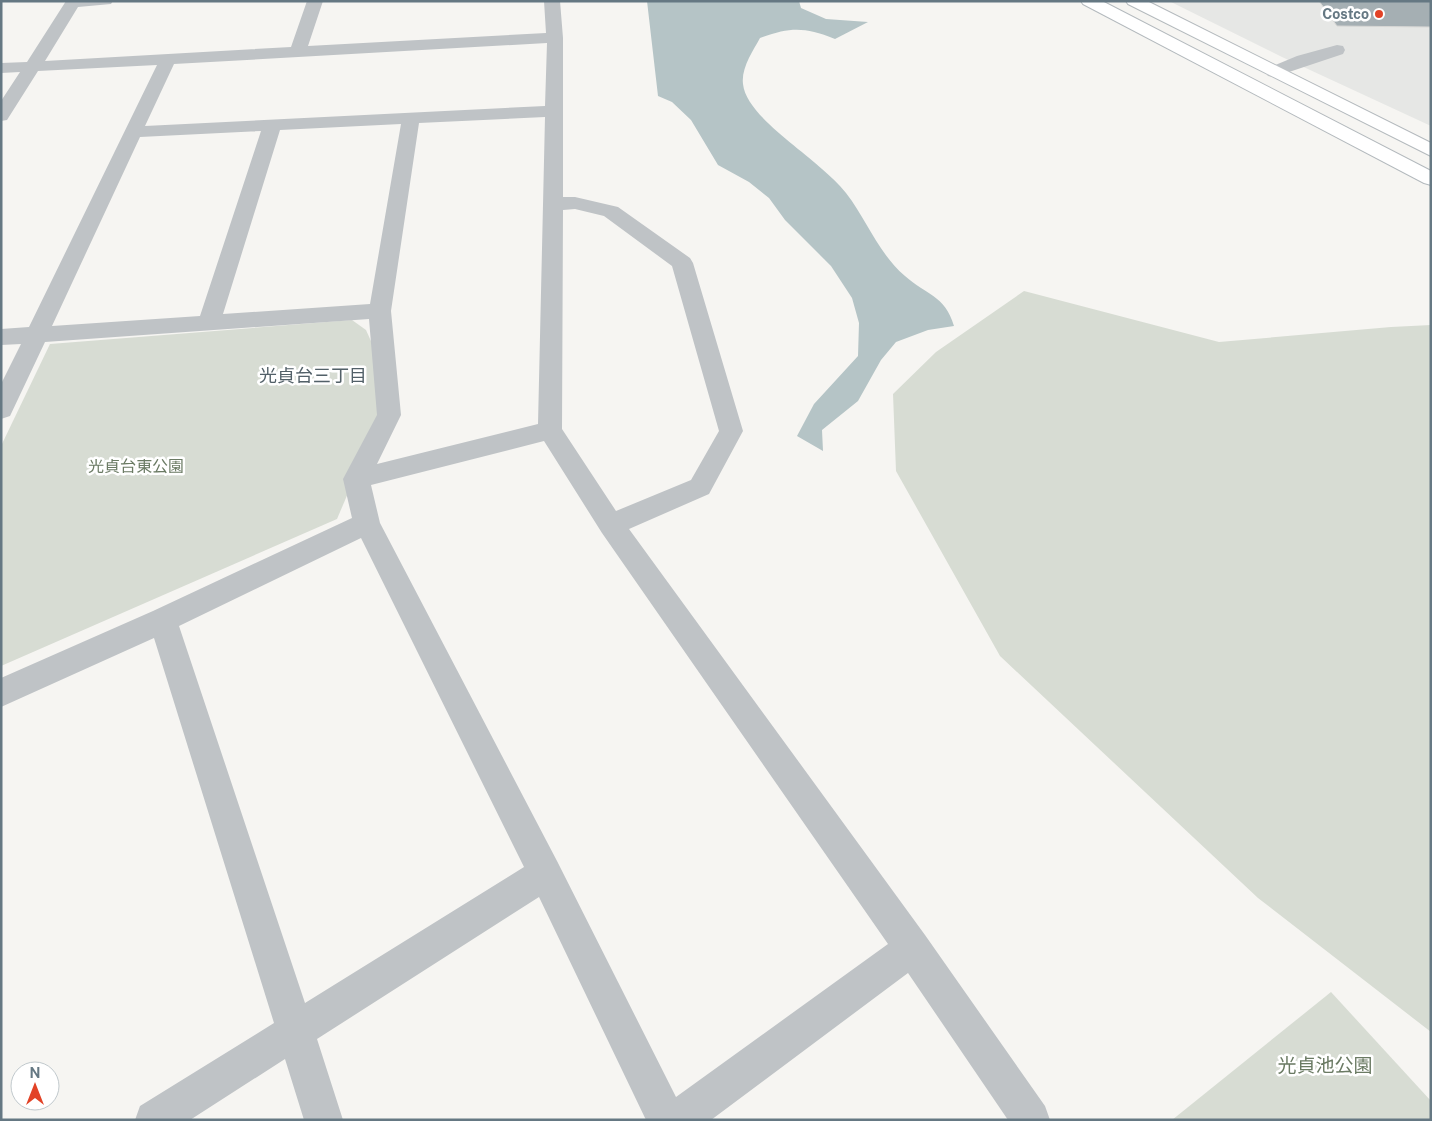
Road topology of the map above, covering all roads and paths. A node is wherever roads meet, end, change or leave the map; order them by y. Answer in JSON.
{"nodes":[{"id":1,"x":106,"y":1,"type":"edge"},
{"id":2,"x":315,"y":1,"type":"edge"},
{"id":3,"x":552,"y":1,"type":"edge"},
{"id":4,"x":1089,"y":1,"type":"edge"},
{"id":5,"x":1134,"y":1,"type":"edge"},
{"id":6,"x":74,"y":2,"type":"edge"},
{"id":7,"x":555,"y":38,"type":"junction"},
{"id":8,"x":1337,"y":50,"type":"dead end"},
{"id":9,"x":298,"y":51,"type":"junction"},
{"id":10,"x":167,"y":61,"type":"junction"},
{"id":11,"x":33,"y":67,"type":"junction"},
{"id":12,"x":1,"y":68,"type":"edge"},
{"id":13,"x":1274,"y":72,"type":"junction"},
{"id":14,"x":1250,"y":85,"type":"junction"},
{"id":15,"x":552,"y":111,"type":"junction"},
{"id":16,"x":1,"y":116,"type":"edge"},
{"id":17,"x":411,"y":117,"type":"junction"},
{"id":18,"x":272,"y":126,"type":"junction"},
{"id":19,"x":133,"y":132,"type":"junction"},
{"id":20,"x":1431,"y":150,"type":"edge"},
{"id":21,"x":1431,"y":179,"type":"edge"},
{"id":22,"x":553,"y":204,"type":"junction"},
{"id":23,"x":380,"y":311,"type":"junction"},
{"id":24,"x":209,"y":322,"type":"junction"},
{"id":25,"x":37,"y":335,"type":"junction"},
{"id":26,"x":1,"y":337,"type":"edge"},
{"id":27,"x":1,"y":410,"type":"edge"},
{"id":28,"x":550,"y":430,"type":"junction"},
{"id":29,"x":356,"y":479,"type":"junction"},
{"id":30,"x":366,"y":523,"type":"junction"},
{"id":31,"x":611,"y":525,"type":"junction"},
{"id":32,"x":163,"y":620,"type":"junction"},
{"id":33,"x":1,"y":692,"type":"edge"},
{"id":34,"x":545,"y":873,"type":"junction"},
{"id":35,"x":912,"y":948,"type":"junction"},
{"id":36,"x":296,"y":1032,"type":"junction"},
{"id":37,"x":154,"y":1120,"type":"edge"},
{"id":38,"x":324,"y":1120,"type":"edge"},
{"id":39,"x":667,"y":1120,"type":"edge"},
{"id":40,"x":678,"y":1120,"type":"edge"},
{"id":41,"x":1031,"y":1120,"type":"edge"}],
"edges":[{"from":1,"to":6,"type":"street"},
{"from":2,"to":9,"type":"street"},
{"from":3,"to":7,"type":"street"},
{"from":4,"to":14,"type":"street"},
{"from":5,"to":13,"type":"street"},
{"from":6,"to":11,"type":"street"},
{"from":7,"to":9,"type":"street"},
{"from":7,"to":15,"type":"street"},
{"from":8,"to":13,"type":"street"},
{"from":9,"to":10,"type":"street"},
{"from":10,"to":11,"type":"street"},
{"from":10,"to":19,"type":"street"},
{"from":11,"to":12,"type":"street"},
{"from":11,"to":16,"type":"street"},
{"from":13,"to":14,"type":"street"},
{"from":13,"to":20,"type":"street"},
{"from":14,"to":21,"type":"street"},
{"from":15,"to":17,"type":"street"},
{"from":15,"to":22,"type":"street"},
{"from":17,"to":18,"type":"street"},
{"from":17,"to":23,"type":"street"},
{"from":18,"to":19,"type":"street"},
{"from":18,"to":24,"type":"street"},
{"from":19,"to":25,"type":"street"},
{"from":22,"to":28,"type":"street"},
{"from":22,"to":31,"type":"street"},
{"from":23,"to":24,"type":"street"},
{"from":23,"to":29,"type":"street"},
{"from":24,"to":25,"type":"street"},
{"from":25,"to":26,"type":"street"},
{"from":25,"to":27,"type":"street"},
{"from":28,"to":29,"type":"street"},
{"from":28,"to":31,"type":"street"},
{"from":29,"to":30,"type":"street"},
{"from":30,"to":32,"type":"street"},
{"from":30,"to":34,"type":"street"},
{"from":31,"to":35,"type":"street"},
{"from":32,"to":33,"type":"street"},
{"from":32,"to":36,"type":"street"},
{"from":34,"to":36,"type":"street"},
{"from":34,"to":39,"type":"street"},
{"from":35,"to":40,"type":"street"},
{"from":35,"to":41,"type":"street"},
{"from":36,"to":37,"type":"street"},
{"from":36,"to":38,"type":"street"}]}
